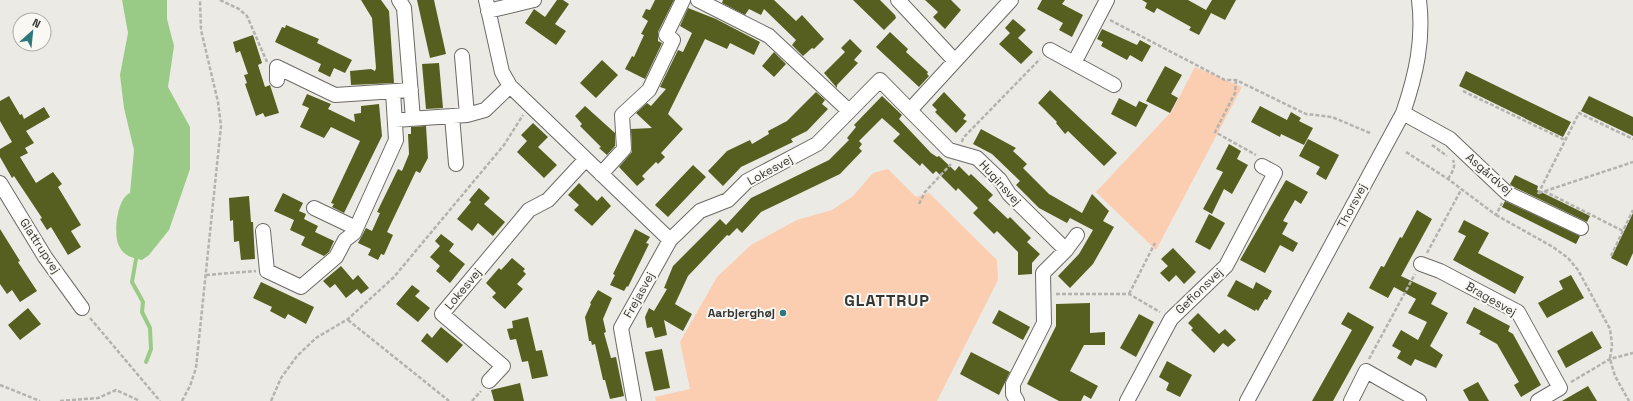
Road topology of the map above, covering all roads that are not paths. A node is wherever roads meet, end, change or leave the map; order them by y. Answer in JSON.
{"nodes":[{"id":1,"x":399,"y":0,"type":"edge"},
{"id":2,"x":534,"y":0,"type":"edge"},
{"id":3,"x":683,"y":0,"type":"edge"},
{"id":4,"x":698,"y":0,"type":"edge"},
{"id":5,"x":1011,"y":0,"type":"edge"},
{"id":6,"x":1107,"y":0,"type":"edge"},
{"id":7,"x":1419,"y":0,"type":"edge"},
{"id":8,"x":902,"y":2,"type":"edge"},
{"id":9,"x":487,"y":6,"type":"edge"},
{"id":10,"x":1050,"y":50,"type":"road end"},
{"id":11,"x":462,"y":56,"type":"dead end"},
{"id":12,"x":954,"y":60,"type":"junction"},
{"id":13,"x":1074,"y":63,"type":"junction"},
{"id":14,"x":277,"y":74,"type":"road end"},
{"id":15,"x":880,"y":80,"type":"joint"},
{"id":16,"x":1114,"y":85,"type":"dead end"},
{"id":17,"x":510,"y":86,"type":"junction"},
{"id":18,"x":411,"y":90,"type":"junction"},
{"id":19,"x":393,"y":92,"type":"junction"},
{"id":20,"x":911,"y":110,"type":"junction"},
{"id":21,"x":849,"y":111,"type":"junction"},
{"id":22,"x":1403,"y":112,"type":"junction"},
{"id":23,"x":468,"y":115,"type":"junction"},
{"id":24,"x":452,"y":116,"type":"junction"},
{"id":25,"x":413,"y":118,"type":"junction"},
{"id":26,"x":394,"y":120,"type":"junction"},
{"id":27,"x":586,"y":159,"type":"junction"},
{"id":28,"x":456,"y":164,"type":"dead end"},
{"id":29,"x":1262,"y":166,"type":"road end"},
{"id":30,"x":601,"y":174,"type":"junction"},
{"id":31,"x":0,"y":183,"type":"edge"},
{"id":32,"x":314,"y":208,"type":"dead end"},
{"id":33,"x":356,"y":228,"type":"junction"},
{"id":34,"x":1581,"y":228,"type":"dead end"},
{"id":35,"x":262,"y":231,"type":"dead end"},
{"id":36,"x":1077,"y":236,"type":"dead end"},
{"id":37,"x":670,"y":240,"type":"junction"},
{"id":38,"x":1066,"y":250,"type":"junction"},
{"id":39,"x":1421,"y":264,"type":"road end"},
{"id":40,"x":82,"y":308,"type":"road end"},
{"id":41,"x":489,"y":381,"type":"dead end"},
{"id":42,"x":1556,"y":394,"type":"edge"},
{"id":43,"x":634,"y":401,"type":"edge"},
{"id":44,"x":1017,"y":401,"type":"edge"},
{"id":45,"x":1127,"y":401,"type":"edge"},
{"id":46,"x":1247,"y":401,"type":"edge"},
{"id":47,"x":1350,"y":401,"type":"edge"},
{"id":48,"x":1419,"y":401,"type":"edge"},
{"id":49,"x":1538,"y":401,"type":"edge"}],
"edges":[{"from":1,"to":18,"type":"street"},
{"from":2,"to":9,"type":"street"},
{"from":3,"to":30,"type":"street"},
{"from":4,"to":21,"type":"street"},
{"from":5,"to":12,"type":"street"},
{"from":6,"to":13,"type":"street"},
{"from":7,"to":22,"type":"street","name":"Thorsvej"},
{"from":8,"to":12,"type":"street"},
{"from":9,"to":17,"type":"street"},
{"from":10,"to":13,"type":"street"},
{"from":11,"to":23,"type":"street"},
{"from":12,"to":20,"type":"street"},
{"from":13,"to":16,"type":"street"},
{"from":14,"to":19,"type":"street"},
{"from":15,"to":20,"type":"street","name":"Huginsvej"},
{"from":15,"to":21,"type":"street","name":"Lokesvej"},
{"from":17,"to":23,"type":"street"},
{"from":17,"to":27,"type":"street"},
{"from":18,"to":19,"type":"street"},
{"from":18,"to":25,"type":"street"},
{"from":19,"to":26,"type":"street"},
{"from":20,"to":38,"type":"street","name":"Huginsvej"},
{"from":21,"to":37,"type":"street","name":"Lokesvej"},
{"from":22,"to":34,"type":"street","name":"Asgårdvej"},
{"from":22,"to":46,"type":"street","name":"Thorsvej"},
{"from":23,"to":24,"type":"street"},
{"from":24,"to":25,"type":"street"},
{"from":24,"to":28,"type":"street"},
{"from":25,"to":26,"type":"street"},
{"from":26,"to":33,"type":"street"},
{"from":27,"to":30,"type":"street"},
{"from":27,"to":41,"type":"street","name":"Lokesvej"},
{"from":29,"to":45,"type":"street","name":"Gefionsvej"},
{"from":30,"to":37,"type":"street"},
{"from":31,"to":40,"type":"street","name":"Glattrupvej"},
{"from":32,"to":33,"type":"street"},
{"from":33,"to":35,"type":"street"},
{"from":36,"to":38,"type":"street"},
{"from":37,"to":43,"type":"street","name":"Frejasvej"},
{"from":38,"to":44,"type":"street"},
{"from":39,"to":42,"type":"street","name":"Bragesvej"},
{"from":42,"to":49,"type":"street"},
{"from":47,"to":48,"type":"street"}]}
